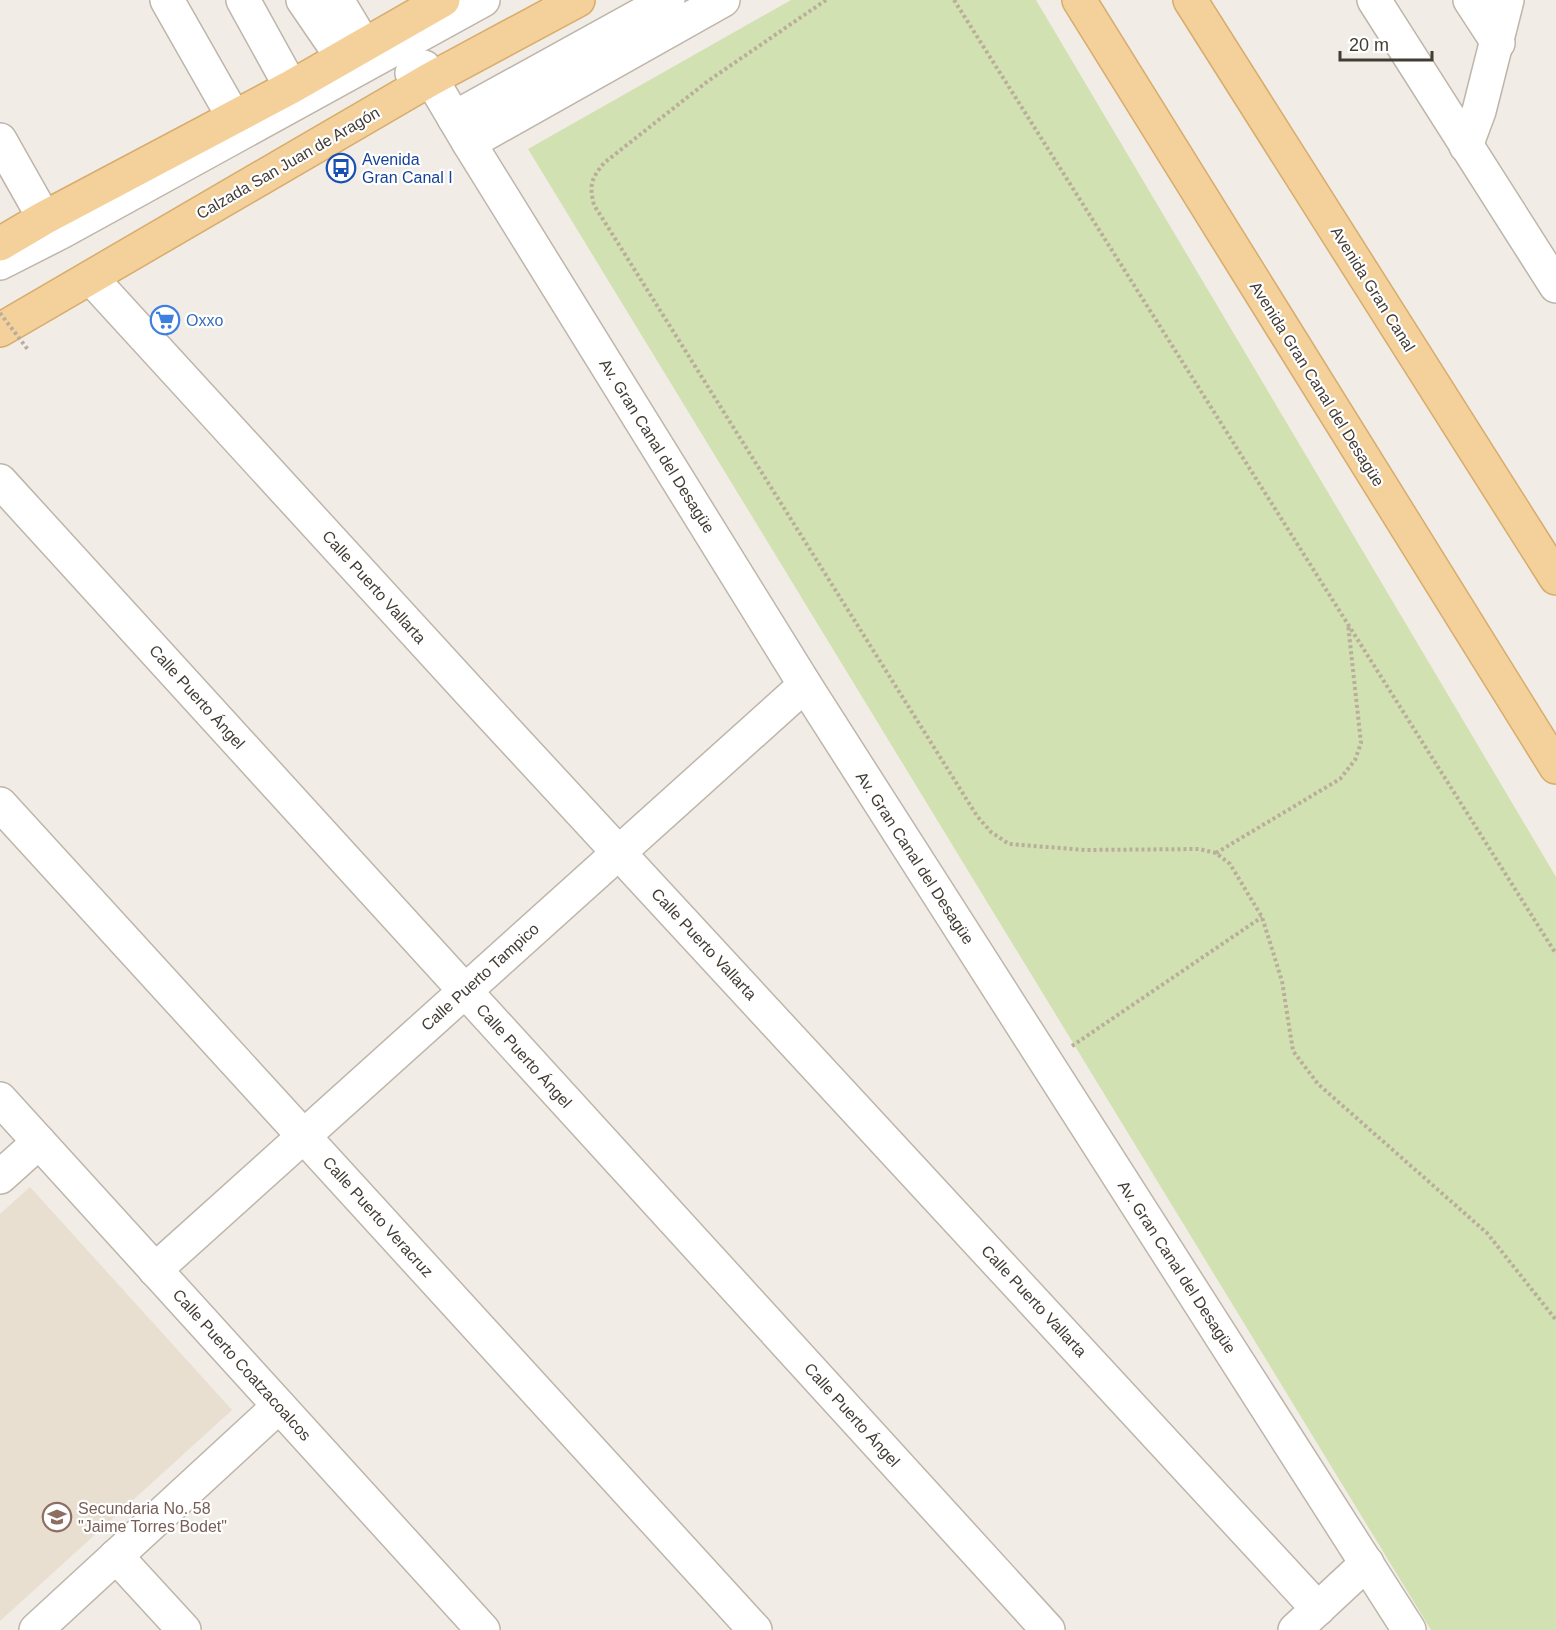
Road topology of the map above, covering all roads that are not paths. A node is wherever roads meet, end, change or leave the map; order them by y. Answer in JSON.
{"nodes":[{"id":1,"x":167,"y":0,"type":"edge"},
{"id":2,"x":243,"y":0,"type":"edge"},
{"id":3,"x":303,"y":0,"type":"edge"},
{"id":4,"x":337,"y":0,"type":"edge"},
{"id":5,"x":443,"y":0,"type":"edge"},
{"id":6,"x":483,"y":0,"type":"edge"},
{"id":7,"x":546,"y":0,"type":"edge"},
{"id":8,"x":578,"y":0,"type":"edge"},
{"id":9,"x":668,"y":0,"type":"edge"},
{"id":10,"x":723,"y":0,"type":"edge"},
{"id":11,"x":1079,"y":0,"type":"edge"},
{"id":12,"x":1190,"y":0,"type":"edge"},
{"id":13,"x":1374,"y":0,"type":"edge"},
{"id":14,"x":1470,"y":0,"type":"edge"},
{"id":15,"x":1507,"y":0,"type":"edge"},
{"id":16,"x":1498,"y":43,"type":"junction"},
{"id":17,"x":353,"y":51,"type":"junction"},
{"id":18,"x":427,"y":73,"type":"junction"},
{"id":19,"x":291,"y":87,"type":"junction"},
{"id":20,"x":233,"y":116,"type":"junction"},
{"id":21,"x":461,"y":131,"type":"junction"},
{"id":22,"x":0,"y":140,"type":"edge"},
{"id":23,"x":1466,"y":146,"type":"junction"},
{"id":24,"x":44,"y":218,"type":"junction"},
{"id":25,"x":0,"y":243,"type":"edge"},
{"id":26,"x":0,"y":263,"type":"edge"},
{"id":27,"x":1553,"y":273,"type":"edge"},
{"id":28,"x":91,"y":278,"type":"junction"},
{"id":29,"x":0,"y":312,"type":"edge"},
{"id":30,"x":0,"y":330,"type":"edge"},
{"id":31,"x":0,"y":481,"type":"edge"},
{"id":32,"x":1556,"y":578,"type":"edge"},
{"id":33,"x":805,"y":686,"type":"junction"},
{"id":34,"x":1556,"y":767,"type":"edge"},
{"id":35,"x":0,"y":804,"type":"edge"},
{"id":36,"x":619,"y":853,"type":"junction"},
{"id":37,"x":465,"y":991,"type":"junction"},
{"id":38,"x":0,"y":1099,"type":"edge"},
{"id":39,"x":303,"y":1136,"type":"junction"},
{"id":40,"x":39,"y":1142,"type":"junction"},
{"id":41,"x":0,"y":1177,"type":"edge"},
{"id":42,"x":155,"y":1270,"type":"junction"},
{"id":43,"x":279,"y":1406,"type":"junction"},
{"id":44,"x":116,"y":1556,"type":"junction"},
{"id":45,"x":1367,"y":1563,"type":"junction"},
{"id":46,"x":1306,"y":1619,"type":"edge"},
{"id":47,"x":36,"y":1630,"type":"edge"},
{"id":48,"x":184,"y":1630,"type":"edge"},
{"id":49,"x":483,"y":1630,"type":"edge"},
{"id":50,"x":755,"y":1630,"type":"edge"},
{"id":51,"x":1048,"y":1630,"type":"edge"},
{"id":52,"x":1409,"y":1630,"type":"edge"}],
"edges":[{"from":1,"to":20,"type":"street"},
{"from":2,"to":19,"type":"street"},
{"from":3,"to":17,"type":"street"},
{"from":4,"to":17,"type":"street"},
{"from":5,"to":17,"type":"main road"},
{"from":6,"to":26,"type":"street"},
{"from":7,"to":18,"type":"street"},
{"from":8,"to":18,"type":"main road","name":"Calzada San Juan de Aragón"},
{"from":9,"to":21,"type":"street"},
{"from":10,"to":21,"type":"street"},
{"from":11,"to":34,"type":"main road","name":"Avenida Gran Canal del Desagüe"},
{"from":12,"to":32,"type":"main road","name":"Avenida Gran Canal"},
{"from":13,"to":23,"type":"street"},
{"from":14,"to":16,"type":"street"},
{"from":15,"to":16,"type":"street"},
{"from":16,"to":23,"type":"street"},
{"from":17,"to":19,"type":"main road"},
{"from":18,"to":21,"type":"street","name":"Av. Gran Canal del Desagüe"},
{"from":18,"to":28,"type":"main road","name":"Calzada San Juan de Aragón"},
{"from":18,"to":29,"type":"street"},
{"from":19,"to":20,"type":"main road"},
{"from":20,"to":24,"type":"main road"},
{"from":21,"to":33,"type":"street","name":"Av. Gran Canal del Desagüe"},
{"from":22,"to":24,"type":"street"},
{"from":23,"to":27,"type":"street"},
{"from":24,"to":25,"type":"main road"},
{"from":28,"to":30,"type":"main road","name":"Calzada San Juan de Aragón"},
{"from":28,"to":36,"type":"street","name":"Calle Puerto Vallarta"},
{"from":31,"to":37,"type":"street","name":"Calle Puerto Ángel"},
{"from":33,"to":36,"type":"street","name":"Calle Puerto Tampico"},
{"from":33,"to":45,"type":"street","name":"Av. Gran Canal del Desagüe"},
{"from":35,"to":39,"type":"street","name":"Calle Puerto Veracruz"},
{"from":36,"to":37,"type":"street","name":"Calle Puerto Tampico"},
{"from":36,"to":46,"type":"street","name":"Calle Puerto Vallarta"},
{"from":37,"to":39,"type":"street","name":"Calle Puerto Tampico"},
{"from":37,"to":51,"type":"street","name":"Calle Puerto Ángel"},
{"from":38,"to":40,"type":"street","name":"Calle Puerto Coatzacoalcos"},
{"from":39,"to":42,"type":"street","name":"Calle Puerto Tampico"},
{"from":39,"to":50,"type":"street","name":"Calle Puerto Veracruz"},
{"from":40,"to":41,"type":"street"},
{"from":40,"to":42,"type":"street","name":"Calle Puerto Coatzacoalcos"},
{"from":42,"to":43,"type":"street","name":"Calle Puerto Coatzacoalcos"},
{"from":43,"to":44,"type":"street"},
{"from":43,"to":49,"type":"street","name":"Calle Puerto Coatzacoalcos"},
{"from":44,"to":47,"type":"street"},
{"from":44,"to":48,"type":"street"},
{"from":45,"to":46,"type":"street"},
{"from":45,"to":52,"type":"street","name":"Av. Gran Canal del Desagüe"}]}
